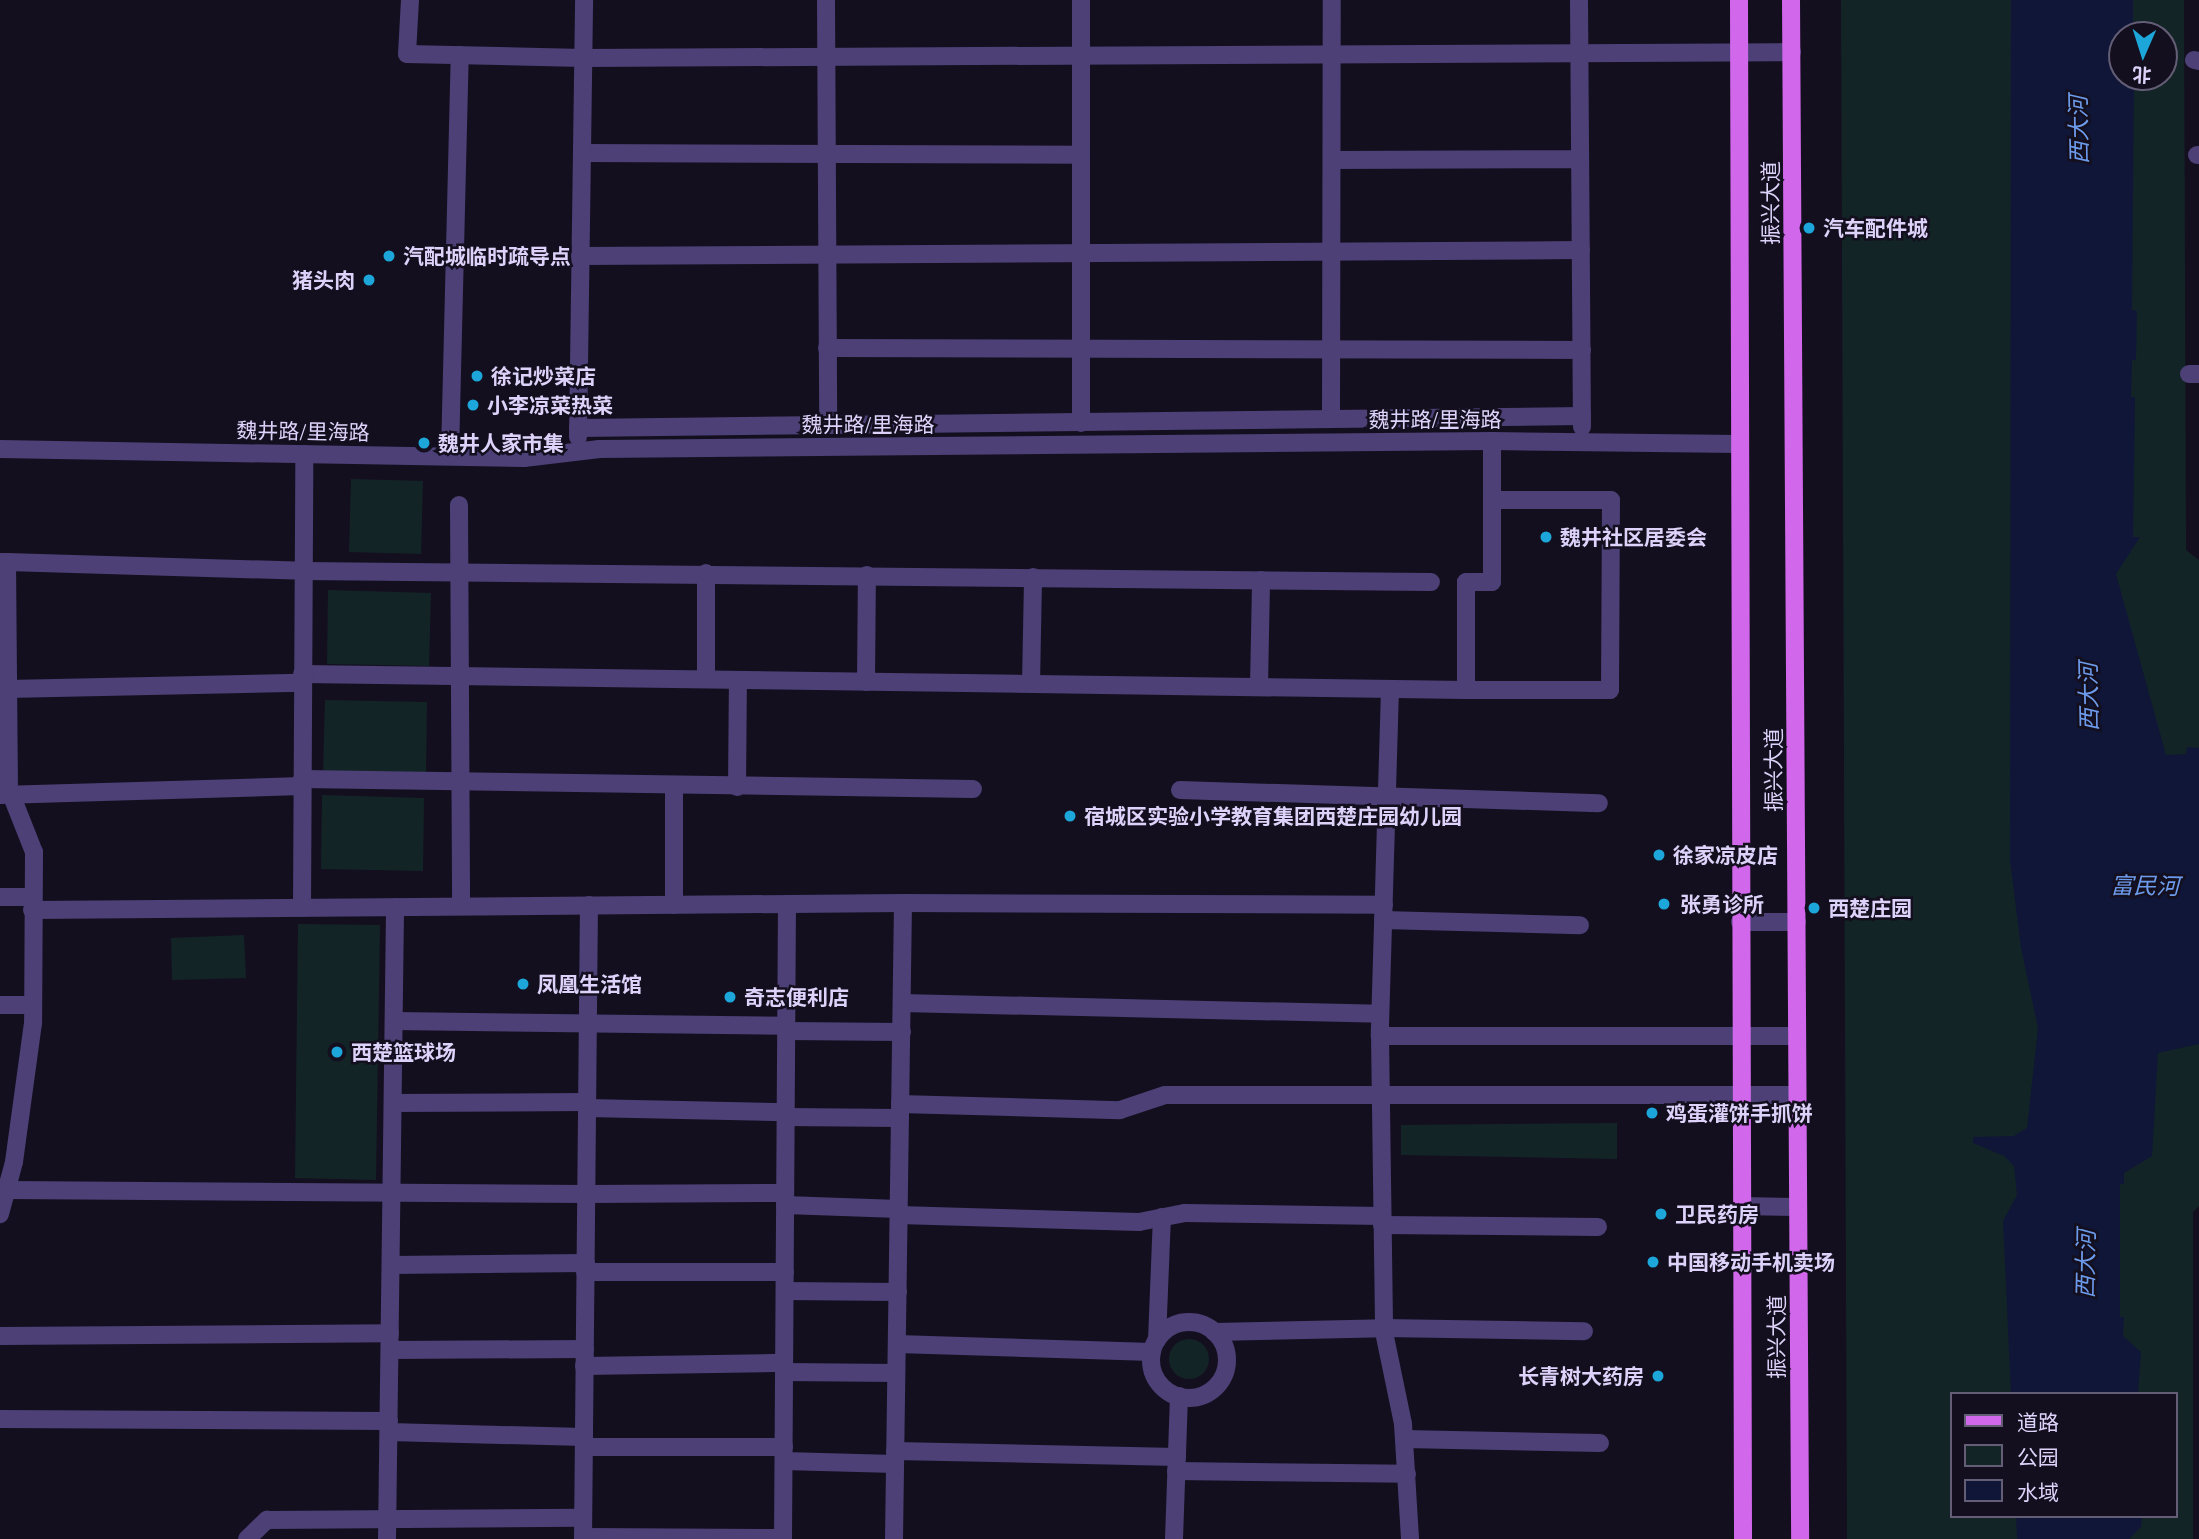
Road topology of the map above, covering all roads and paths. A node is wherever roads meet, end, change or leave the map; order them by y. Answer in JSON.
{"nodes":[{"id":1,"x":410,"y":0,"type":"edge"},
{"id":2,"x":584,"y":0,"type":"edge"},
{"id":3,"x":826,"y":0,"type":"edge"},
{"id":4,"x":1081,"y":0,"type":"edge"},
{"id":5,"x":1332,"y":0,"type":"edge"},
{"id":6,"x":1579,"y":0,"type":"edge"},
{"id":7,"x":1739,"y":0,"type":"edge"},
{"id":8,"x":1791,"y":0,"type":"edge"},
{"id":9,"x":1739,"y":52,"type":"junction"},
{"id":10,"x":1792,"y":52,"type":"junction"},
{"id":11,"x":1579,"y":53,"type":"junction"},
{"id":12,"x":1332,"y":54,"type":"junction"},
{"id":13,"x":460,"y":55,"type":"junction"},
{"id":14,"x":1081,"y":55,"type":"junction"},
{"id":15,"x":826,"y":57,"type":"junction"},
{"id":16,"x":583,"y":58,"type":"junction"},
{"id":17,"x":582,"y":153,"type":"junction"},
{"id":18,"x":827,"y":154,"type":"junction"},
{"id":19,"x":1081,"y":155,"type":"junction"},
{"id":20,"x":1580,"y":159,"type":"junction"},
{"id":21,"x":1332,"y":160,"type":"junction"},
{"id":22,"x":1581,"y":250,"type":"junction"},
{"id":23,"x":1331,"y":252,"type":"junction"},
{"id":24,"x":1081,"y":253,"type":"junction"},
{"id":25,"x":827,"y":254,"type":"junction"},
{"id":26,"x":580,"y":256,"type":"junction"},
{"id":27,"x":827,"y":348,"type":"junction"},
{"id":28,"x":1081,"y":349,"type":"junction"},
{"id":29,"x":1331,"y":349,"type":"junction"},
{"id":30,"x":1582,"y":350,"type":"junction"},
{"id":31,"x":1582,"y":416,"type":"junction"},
{"id":32,"x":1331,"y":419,"type":"junction"},
{"id":33,"x":1081,"y":422,"type":"junction"},
{"id":34,"x":828,"y":425,"type":"junction"},
{"id":35,"x":578,"y":428,"type":"junction"},
{"id":36,"x":1492,"y":441,"type":"junction"},
{"id":37,"x":1582,"y":441,"type":"junction"},
{"id":38,"x":1738,"y":444,"type":"junction"},
{"id":39,"x":0,"y":449,"type":"edge"},
{"id":40,"x":578,"y":451,"type":"junction"},
{"id":41,"x":304,"y":454,"type":"junction"},
{"id":42,"x":450,"y":454,"type":"junction"},
{"id":43,"x":1492,"y":500,"type":"junction"},
{"id":44,"x":459,"y":505,"type":"dead end"},
{"id":45,"x":3,"y":562,"type":"edge"},
{"id":46,"x":303,"y":571,"type":"junction"},
{"id":47,"x":460,"y":571,"type":"junction"},
{"id":48,"x":706,"y":573,"type":"junction"},
{"id":49,"x":867,"y":575,"type":"junction"},
{"id":50,"x":1033,"y":577,"type":"junction"},
{"id":51,"x":1261,"y":580,"type":"junction"},
{"id":52,"x":1431,"y":582,"type":"dead end"},
{"id":53,"x":461,"y":676,"type":"junction"},
{"id":54,"x":302,"y":678,"type":"junction"},
{"id":55,"x":5,"y":679,"type":"edge"},
{"id":56,"x":706,"y":679,"type":"junction"},
{"id":57,"x":738,"y":680,"type":"junction"},
{"id":58,"x":866,"y":681,"type":"junction"},
{"id":59,"x":1031,"y":684,"type":"junction"},
{"id":60,"x":1259,"y":687,"type":"junction"},
{"id":61,"x":1390,"y":688,"type":"junction"},
{"id":62,"x":1466,"y":690,"type":"junction"},
{"id":63,"x":302,"y":783,"type":"junction"},
{"id":64,"x":461,"y":783,"type":"junction"},
{"id":65,"x":674,"y":786,"type":"junction"},
{"id":66,"x":737,"y":787,"type":"junction"},
{"id":67,"x":973,"y":789,"type":"dead end"},
{"id":68,"x":1180,"y":790,"type":"dead end"},
{"id":69,"x":6,"y":794,"type":"edge"},
{"id":70,"x":1387,"y":797,"type":"junction"},
{"id":71,"x":1599,"y":803,"type":"dead end"},
{"id":72,"x":0,"y":897,"type":"edge"},
{"id":73,"x":903,"y":903,"type":"junction"},
{"id":74,"x":33,"y":904,"type":"junction"},
{"id":75,"x":788,"y":904,"type":"junction"},
{"id":76,"x":589,"y":905,"type":"junction"},
{"id":77,"x":674,"y":905,"type":"junction"},
{"id":78,"x":461,"y":906,"type":"junction"},
{"id":79,"x":395,"y":907,"type":"junction"},
{"id":80,"x":302,"y":908,"type":"junction"},
{"id":81,"x":1383,"y":913,"type":"junction"},
{"id":82,"x":1740,"y":922,"type":"junction"},
{"id":83,"x":1797,"y":922,"type":"junction"},
{"id":84,"x":1580,"y":925,"type":"dead end"},
{"id":85,"x":902,"y":1003,"type":"junction"},
{"id":86,"x":0,"y":1004,"type":"edge"},
{"id":87,"x":33,"y":1005,"type":"junction"},
{"id":88,"x":1380,"y":1014,"type":"junction"},
{"id":89,"x":394,"y":1021,"type":"junction"},
{"id":90,"x":588,"y":1023,"type":"junction"},
{"id":91,"x":787,"y":1028,"type":"junction"},
{"id":92,"x":902,"y":1032,"type":"junction"},
{"id":93,"x":1740,"y":1035,"type":"junction"},
{"id":94,"x":1797,"y":1035,"type":"junction"},
{"id":95,"x":1380,"y":1036,"type":"junction"},
{"id":96,"x":1740,"y":1095,"type":"junction"},
{"id":97,"x":1797,"y":1095,"type":"junction"},
{"id":98,"x":1380,"y":1097,"type":"junction"},
{"id":99,"x":393,"y":1103,"type":"junction"},
{"id":100,"x":587,"y":1105,"type":"junction"},
{"id":101,"x":900,"y":1111,"type":"junction"},
{"id":102,"x":786,"y":1115,"type":"junction"},
{"id":103,"x":0,"y":1124,"type":"edge"},
{"id":104,"x":19,"y":1125,"type":"junction"},
{"id":105,"x":8,"y":1190,"type":"junction"},
{"id":106,"x":391,"y":1193,"type":"junction"},
{"id":107,"x":586,"y":1194,"type":"junction"},
{"id":108,"x":785,"y":1199,"type":"junction"},
{"id":109,"x":1741,"y":1206,"type":"junction"},
{"id":110,"x":1798,"y":1207,"type":"junction"},
{"id":111,"x":899,"y":1212,"type":"junction"},
{"id":112,"x":0,"y":1214,"type":"edge"},
{"id":113,"x":1162,"y":1217,"type":"junction"},
{"id":114,"x":1382,"y":1220,"type":"junction"},
{"id":115,"x":1598,"y":1227,"type":"dead end"},
{"id":116,"x":391,"y":1265,"type":"junction"},
{"id":117,"x":585,"y":1268,"type":"junction"},
{"id":118,"x":785,"y":1272,"type":"junction"},
{"id":119,"x":785,"y":1291,"type":"junction"},
{"id":120,"x":898,"y":1293,"type":"junction"},
{"id":121,"x":1384,"y":1328,"type":"junction"},
{"id":122,"x":1584,"y":1331,"type":"dead end"},
{"id":123,"x":1214,"y":1332,"type":"junction"},
{"id":124,"x":0,"y":1336,"type":"edge"},
{"id":125,"x":390,"y":1341,"type":"junction"},
{"id":126,"x":897,"y":1344,"type":"junction"},
{"id":127,"x":1154,"y":1346,"type":"junction"},
{"id":128,"x":585,"y":1357,"type":"junction"},
{"id":129,"x":784,"y":1368,"type":"junction"},
{"id":130,"x":896,"y":1373,"type":"junction"},
{"id":131,"x":1179,"y":1396,"type":"junction"},
{"id":132,"x":0,"y":1419,"type":"edge"},
{"id":133,"x":389,"y":1427,"type":"junction"},
{"id":134,"x":1404,"y":1439,"type":"junction"},
{"id":135,"x":584,"y":1442,"type":"junction"},
{"id":136,"x":1600,"y":1443,"type":"dead end"},
{"id":137,"x":784,"y":1454,"type":"junction"},
{"id":138,"x":895,"y":1457,"type":"junction"},
{"id":139,"x":1176,"y":1464,"type":"junction"},
{"id":140,"x":1407,"y":1474,"type":"junction"},
{"id":141,"x":387,"y":1520,"type":"junction"},
{"id":142,"x":583,"y":1531,"type":"edge"},
{"id":143,"x":247,"y":1539,"type":"edge"},
{"id":144,"x":387,"y":1539,"type":"edge"},
{"id":145,"x":783,"y":1539,"type":"edge"},
{"id":146,"x":894,"y":1539,"type":"edge"},
{"id":147,"x":1174,"y":1539,"type":"edge"},
{"id":148,"x":1410,"y":1539,"type":"edge"},
{"id":149,"x":1743,"y":1539,"type":"edge"},
{"id":150,"x":1800,"y":1539,"type":"edge"}],
"edges":[{"from":1,"to":13,"type":"street"},
{"from":2,"to":16,"type":"street"},
{"from":3,"to":15,"type":"street"},
{"from":4,"to":14,"type":"street"},
{"from":5,"to":12,"type":"street"},
{"from":6,"to":11,"type":"street"},
{"from":7,"to":9,"type":"main road","name":"振兴大道"},
{"from":8,"to":10,"type":"main road","name":"振兴大道"},
{"from":9,"to":10,"type":"street"},
{"from":9,"to":11,"type":"street"},
{"from":9,"to":38,"type":"main road","name":"振兴大道"},
{"from":10,"to":83,"type":"main road","name":"振兴大道"},
{"from":11,"to":12,"type":"street"},
{"from":11,"to":20,"type":"street"},
{"from":12,"to":14,"type":"street"},
{"from":12,"to":21,"type":"street"},
{"from":13,"to":16,"type":"street"},
{"from":13,"to":42,"type":"street"},
{"from":14,"to":15,"type":"street"},
{"from":14,"to":19,"type":"street"},
{"from":15,"to":16,"type":"street"},
{"from":15,"to":18,"type":"street"},
{"from":16,"to":17,"type":"street"},
{"from":17,"to":18,"type":"street"},
{"from":17,"to":26,"type":"street"},
{"from":18,"to":19,"type":"street"},
{"from":18,"to":25,"type":"street"},
{"from":19,"to":24,"type":"street"},
{"from":20,"to":21,"type":"street"},
{"from":20,"to":22,"type":"street"},
{"from":21,"to":23,"type":"street"},
{"from":22,"to":23,"type":"street"},
{"from":22,"to":30,"type":"street"},
{"from":23,"to":24,"type":"street"},
{"from":23,"to":29,"type":"street"},
{"from":24,"to":25,"type":"street"},
{"from":24,"to":28,"type":"street"},
{"from":25,"to":26,"type":"street"},
{"from":25,"to":27,"type":"street"},
{"from":26,"to":35,"type":"street"},
{"from":27,"to":28,"type":"street"},
{"from":27,"to":34,"type":"street"},
{"from":28,"to":29,"type":"street"},
{"from":28,"to":33,"type":"street"},
{"from":29,"to":30,"type":"street"},
{"from":29,"to":32,"type":"street"},
{"from":30,"to":31,"type":"street"},
{"from":31,"to":32,"type":"street"},
{"from":31,"to":37,"type":"street"},
{"from":32,"to":33,"type":"street"},
{"from":33,"to":34,"type":"street"},
{"from":34,"to":35,"type":"street"},
{"from":35,"to":40,"type":"street"},
{"from":36,"to":37,"type":"street","name":"魏井路/里海路"},
{"from":36,"to":40,"type":"street","name":"魏井路/里海路"},
{"from":36,"to":43,"type":"street"},
{"from":37,"to":38,"type":"street","name":"魏井路/里海路"},
{"from":38,"to":82,"type":"main road","name":"振兴大道"},
{"from":39,"to":41,"type":"street","name":"魏井路/里海路"},
{"from":40,"to":42,"type":"street","name":"魏井路/里海路"},
{"from":41,"to":42,"type":"street","name":"魏井路/里海路"},
{"from":41,"to":46,"type":"street"},
{"from":43,"to":62,"type":"street"},
{"from":43,"to":62,"type":"street"},
{"from":44,"to":47,"type":"street"},
{"from":45,"to":46,"type":"street"},
{"from":45,"to":55,"type":"street"},
{"from":46,"to":47,"type":"street"},
{"from":46,"to":54,"type":"street"},
{"from":47,"to":48,"type":"street"},
{"from":47,"to":53,"type":"street"},
{"from":48,"to":49,"type":"street"},
{"from":48,"to":56,"type":"street"},
{"from":49,"to":50,"type":"street"},
{"from":49,"to":58,"type":"street"},
{"from":50,"to":51,"type":"street"},
{"from":50,"to":59,"type":"street"},
{"from":51,"to":52,"type":"street"},
{"from":51,"to":60,"type":"street"},
{"from":53,"to":54,"type":"street"},
{"from":53,"to":56,"type":"street"},
{"from":53,"to":64,"type":"street"},
{"from":54,"to":55,"type":"street"},
{"from":54,"to":63,"type":"street"},
{"from":55,"to":69,"type":"street"},
{"from":56,"to":57,"type":"street"},
{"from":57,"to":58,"type":"street"},
{"from":57,"to":66,"type":"street"},
{"from":58,"to":59,"type":"street"},
{"from":59,"to":60,"type":"street"},
{"from":60,"to":61,"type":"street"},
{"from":61,"to":62,"type":"street"},
{"from":61,"to":70,"type":"street"},
{"from":63,"to":64,"type":"street"},
{"from":63,"to":69,"type":"street"},
{"from":63,"to":80,"type":"street"},
{"from":64,"to":65,"type":"street"},
{"from":64,"to":78,"type":"street"},
{"from":65,"to":66,"type":"street"},
{"from":65,"to":77,"type":"street"},
{"from":66,"to":67,"type":"street"},
{"from":68,"to":70,"type":"street"},
{"from":69,"to":74,"type":"street"},
{"from":70,"to":71,"type":"street"},
{"from":70,"to":81,"type":"street"},
{"from":72,"to":74,"type":"street"},
{"from":73,"to":75,"type":"street"},
{"from":73,"to":81,"type":"street"},
{"from":73,"to":85,"type":"street"},
{"from":74,"to":80,"type":"street"},
{"from":74,"to":87,"type":"street"},
{"from":75,"to":77,"type":"street"},
{"from":75,"to":91,"type":"street"},
{"from":76,"to":77,"type":"street"},
{"from":76,"to":78,"type":"street"},
{"from":76,"to":90,"type":"street"},
{"from":78,"to":79,"type":"street"},
{"from":79,"to":80,"type":"street"},
{"from":79,"to":89,"type":"street"},
{"from":81,"to":84,"type":"street"},
{"from":81,"to":88,"type":"street"},
{"from":82,"to":83,"type":"street"},
{"from":82,"to":93,"type":"main road","name":"振兴大道"},
{"from":83,"to":94,"type":"main road","name":"振兴大道"},
{"from":85,"to":88,"type":"street"},
{"from":85,"to":92,"type":"street"},
{"from":86,"to":87,"type":"street"},
{"from":87,"to":104,"type":"street"},
{"from":88,"to":95,"type":"street"},
{"from":89,"to":90,"type":"street"},
{"from":89,"to":99,"type":"street"},
{"from":90,"to":91,"type":"street"},
{"from":90,"to":100,"type":"street"},
{"from":91,"to":92,"type":"street"},
{"from":91,"to":102,"type":"street"},
{"from":92,"to":101,"type":"street"},
{"from":93,"to":94,"type":"street"},
{"from":93,"to":95,"type":"street"},
{"from":93,"to":96,"type":"main road","name":"振兴大道"},
{"from":94,"to":97,"type":"main road","name":"振兴大道"},
{"from":95,"to":98,"type":"street"},
{"from":96,"to":97,"type":"street"},
{"from":96,"to":98,"type":"street"},
{"from":96,"to":109,"type":"main road","name":"振兴大道"},
{"from":97,"to":110,"type":"main road","name":"振兴大道"},
{"from":98,"to":101,"type":"street"},
{"from":98,"to":114,"type":"street"},
{"from":99,"to":100,"type":"street"},
{"from":99,"to":106,"type":"street"},
{"from":100,"to":102,"type":"street"},
{"from":100,"to":107,"type":"street"},
{"from":101,"to":102,"type":"street"},
{"from":101,"to":111,"type":"street"},
{"from":102,"to":108,"type":"street"},
{"from":103,"to":104,"type":"street"},
{"from":104,"to":105,"type":"street"},
{"from":105,"to":106,"type":"street"},
{"from":105,"to":112,"type":"street"},
{"from":106,"to":107,"type":"street"},
{"from":106,"to":116,"type":"street"},
{"from":107,"to":108,"type":"street"},
{"from":107,"to":117,"type":"street"},
{"from":108,"to":111,"type":"street"},
{"from":108,"to":118,"type":"street"},
{"from":109,"to":110,"type":"street"},
{"from":109,"to":149,"type":"main road","name":"振兴大道"},
{"from":110,"to":150,"type":"main road","name":"振兴大道"},
{"from":111,"to":113,"type":"street"},
{"from":111,"to":120,"type":"street"},
{"from":113,"to":114,"type":"street"},
{"from":113,"to":127,"type":"street"},
{"from":114,"to":115,"type":"street"},
{"from":114,"to":121,"type":"street"},
{"from":116,"to":117,"type":"street"},
{"from":116,"to":125,"type":"street"},
{"from":117,"to":118,"type":"street"},
{"from":117,"to":128,"type":"street"},
{"from":118,"to":119,"type":"street"},
{"from":119,"to":120,"type":"street"},
{"from":119,"to":129,"type":"street"},
{"from":120,"to":126,"type":"street"},
{"from":121,"to":122,"type":"street"},
{"from":121,"to":123,"type":"street"},
{"from":121,"to":134,"type":"street"},
{"from":123,"to":127,"type":"street"},
{"from":123,"to":131,"type":"street"},
{"from":124,"to":125,"type":"street"},
{"from":125,"to":128,"type":"street"},
{"from":125,"to":133,"type":"street"},
{"from":126,"to":127,"type":"street"},
{"from":126,"to":130,"type":"street"},
{"from":127,"to":131,"type":"street"},
{"from":128,"to":129,"type":"street"},
{"from":128,"to":135,"type":"street"},
{"from":129,"to":130,"type":"street"},
{"from":129,"to":137,"type":"street"},
{"from":130,"to":138,"type":"street"},
{"from":131,"to":139,"type":"street"},
{"from":132,"to":133,"type":"street"},
{"from":133,"to":135,"type":"street"},
{"from":133,"to":141,"type":"street"},
{"from":134,"to":136,"type":"street"},
{"from":134,"to":140,"type":"street"},
{"from":135,"to":137,"type":"street"},
{"from":135,"to":142,"type":"street"},
{"from":137,"to":138,"type":"street"},
{"from":137,"to":145,"type":"street"},
{"from":138,"to":139,"type":"street"},
{"from":138,"to":146,"type":"street"},
{"from":139,"to":140,"type":"street"},
{"from":139,"to":147,"type":"street"},
{"from":140,"to":148,"type":"street"},
{"from":141,"to":142,"type":"street"},
{"from":141,"to":143,"type":"street"},
{"from":141,"to":144,"type":"street"},
{"from":142,"to":145,"type":"street"}]}
